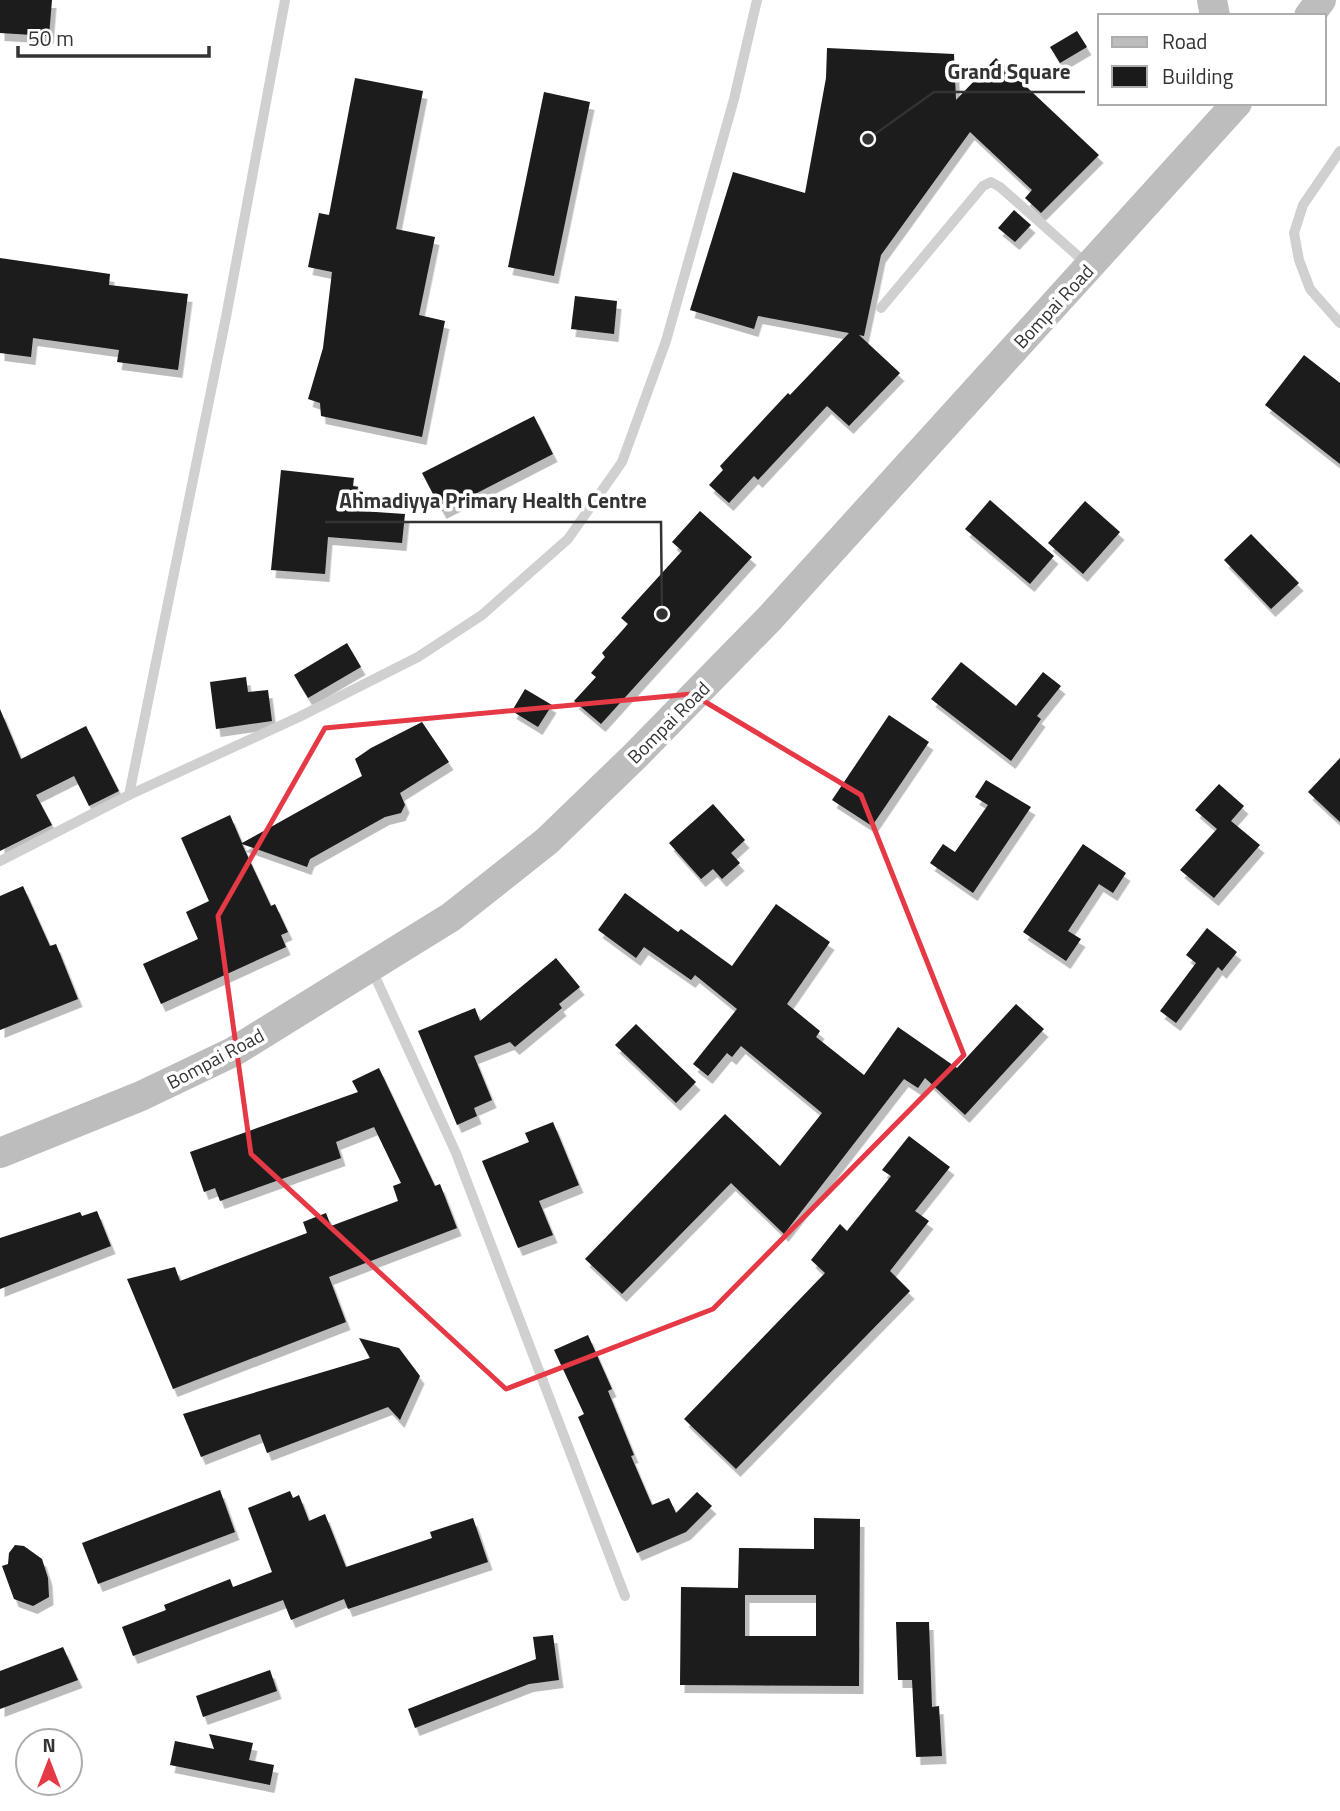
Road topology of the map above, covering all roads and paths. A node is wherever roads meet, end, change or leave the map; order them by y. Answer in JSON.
{"nodes":[{"id":1,"x":285,"y":0,"type":"edge"},
{"id":2,"x":757,"y":0,"type":"edge"},
{"id":3,"x":1218,"y":105,"type":"edge"},
{"id":4,"x":1235,"y":105,"type":"edge"},
{"id":5,"x":1213,"y":133,"type":"junction"},
{"id":6,"x":1340,"y":150,"type":"edge"},
{"id":7,"x":1089,"y":266,"type":"junction"},
{"id":8,"x":881,"y":308,"type":"dead end"},
{"id":9,"x":1340,"y":323,"type":"edge"},
{"id":10,"x":129,"y":795,"type":"junction"},
{"id":11,"x":0,"y":862,"type":"edge"},
{"id":12,"x":370,"y":967,"type":"junction"},
{"id":13,"x":0,"y":1153,"type":"edge"},
{"id":14,"x":625,"y":1596,"type":"dead end"}],
"edges":[{"from":1,"to":10,"type":"lane"},
{"from":2,"to":10,"type":"lane"},
{"from":3,"to":5,"type":"main road"},
{"from":4,"to":5,"type":"main road","name":"Bompai Road"},
{"from":5,"to":7,"type":"main road","name":"Bompai Road"},
{"from":6,"to":9,"type":"lane"},
{"from":7,"to":8,"type":"lane"},
{"from":7,"to":12,"type":"main road","name":"Bompai Road"},
{"from":10,"to":11,"type":"lane"},
{"from":12,"to":13,"type":"main road","name":"Bompai Road"},
{"from":12,"to":14,"type":"lane"}]}
